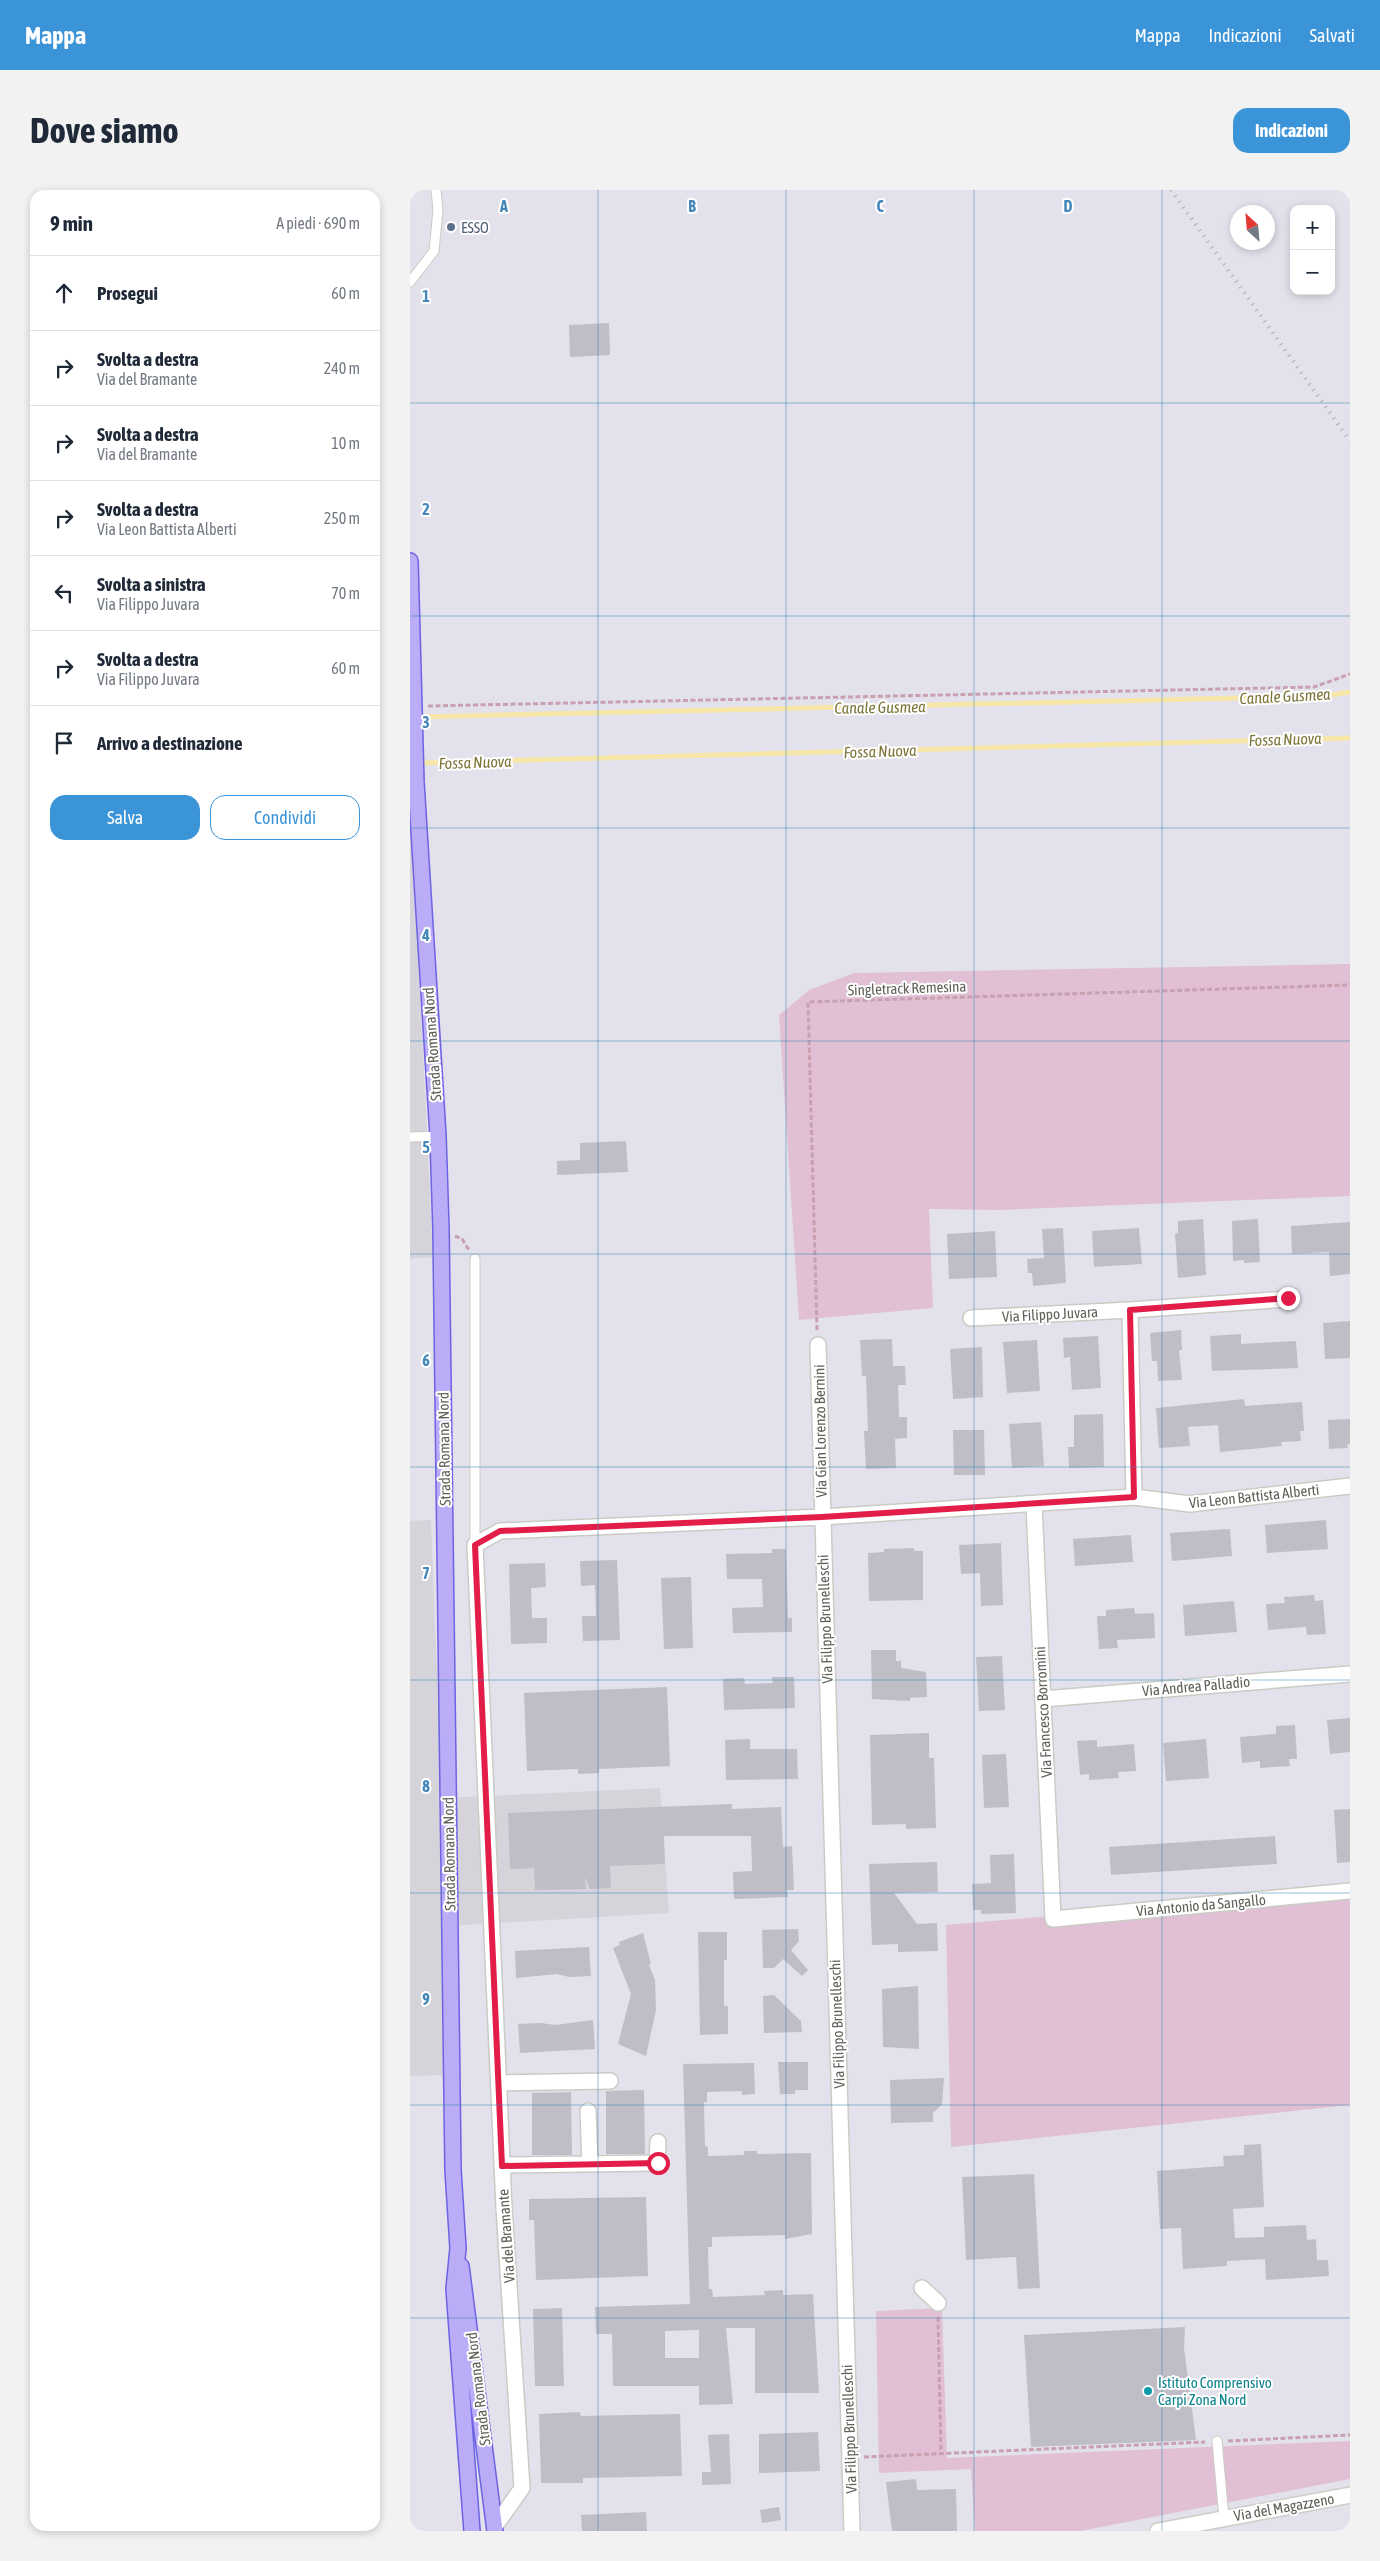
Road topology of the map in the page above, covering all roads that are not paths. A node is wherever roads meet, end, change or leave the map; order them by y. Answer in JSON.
{"nodes":[{"id":1,"x":436,"y":190,"type":"edge"},
{"id":2,"x":410,"y":282,"type":"edge"},
{"id":3,"x":410,"y":561,"type":"edge"},
{"id":4,"x":410,"y":1136,"type":"edge"},
{"id":5,"x":438,"y":1136,"type":"junction"},
{"id":6,"x":475,"y":1259,"type":"road end"},
{"id":7,"x":1288,"y":1298,"type":"dead end"},
{"id":8,"x":1130,"y":1310,"type":"junction"},
{"id":9,"x":971,"y":1318,"type":"dead end"},
{"id":10,"x":818,"y":1345,"type":"road end"},
{"id":11,"x":1350,"y":1486,"type":"edge"},
{"id":12,"x":1134,"y":1497,"type":"junction"},
{"id":13,"x":1034,"y":1505,"type":"junction"},
{"id":14,"x":822,"y":1517,"type":"junction"},
{"id":15,"x":475,"y":1545,"type":"junction"},
{"id":16,"x":1350,"y":1674,"type":"edge"},
{"id":17,"x":1043,"y":1699,"type":"junction"},
{"id":18,"x":1350,"y":1891,"type":"edge"},
{"id":19,"x":1053,"y":1919,"type":"joint"},
{"id":20,"x":610,"y":2081,"type":"dead end"},
{"id":21,"x":498,"y":2083,"type":"junction"},
{"id":22,"x":588,"y":2111,"type":"dead end"},
{"id":23,"x":658,"y":2142,"type":"dead end"},
{"id":24,"x":590,"y":2164,"type":"junction"},
{"id":25,"x":502,"y":2166,"type":"junction"},
{"id":26,"x":458,"y":2248,"type":"junction"},
{"id":27,"x":922,"y":2288,"type":"dead end"},
{"id":28,"x":938,"y":2303,"type":"road end"},
{"id":29,"x":1216,"y":2441,"type":"road end"},
{"id":30,"x":1350,"y":2495,"type":"edge"},
{"id":31,"x":1224,"y":2518,"type":"junction"},
{"id":32,"x":496,"y":2529,"type":"edge"},
{"id":33,"x":472,"y":2531,"type":"edge"},
{"id":34,"x":852,"y":2531,"type":"edge"},
{"id":35,"x":1158,"y":2531,"type":"edge"}],
"edges":[{"from":1,"to":2,"type":"lane"},
{"from":3,"to":5,"type":"main road","name":"Strada Romana Nord"},
{"from":4,"to":5,"type":"lane"},
{"from":5,"to":26,"type":"main road","name":"Strada Romana Nord"},
{"from":6,"to":15,"type":"lane"},
{"from":7,"to":8,"type":"street","name":"Via Filippo Juvara"},
{"from":8,"to":9,"type":"street","name":"Via Filippo Juvara"},
{"from":8,"to":12,"type":"street"},
{"from":10,"to":14,"type":"street","name":"Via Gian Lorenzo Bernini"},
{"from":11,"to":12,"type":"street","name":"Via Leon Battista Alberti"},
{"from":12,"to":13,"type":"street","name":"Via Leon Battista Alberti"},
{"from":13,"to":14,"type":"street","name":"Via Leon Battista Alberti"},
{"from":13,"to":17,"type":"street","name":"Via Francesco Borromini"},
{"from":14,"to":15,"type":"street","name":"Via Leon Battista Alberti"},
{"from":14,"to":34,"type":"street","name":"Via Filippo Brunelleschi"},
{"from":15,"to":21,"type":"street","name":"Via del Bramante"},
{"from":16,"to":17,"type":"street","name":"Via Andrea Palladio"},
{"from":17,"to":19,"type":"street","name":"Via Francesco Borromini"},
{"from":18,"to":19,"type":"street","name":"Via Antonio da Sangallo"},
{"from":20,"to":21,"type":"street"},
{"from":21,"to":25,"type":"street","name":"Via del Bramante"},
{"from":22,"to":24,"type":"street"},
{"from":23,"to":24,"type":"street"},
{"from":24,"to":25,"type":"street"},
{"from":25,"to":32,"type":"street","name":"Via del Bramante"},
{"from":26,"to":32,"type":"main road","name":"Strada Romana Nord"},
{"from":26,"to":33,"type":"main road","name":"Strada Romana Nord"},
{"from":27,"to":28,"type":"street"},
{"from":29,"to":31,"type":"lane"},
{"from":30,"to":31,"type":"street","name":"Via del Magazzeno"},
{"from":31,"to":35,"type":"street","name":"Via del Magazzeno"}]}
